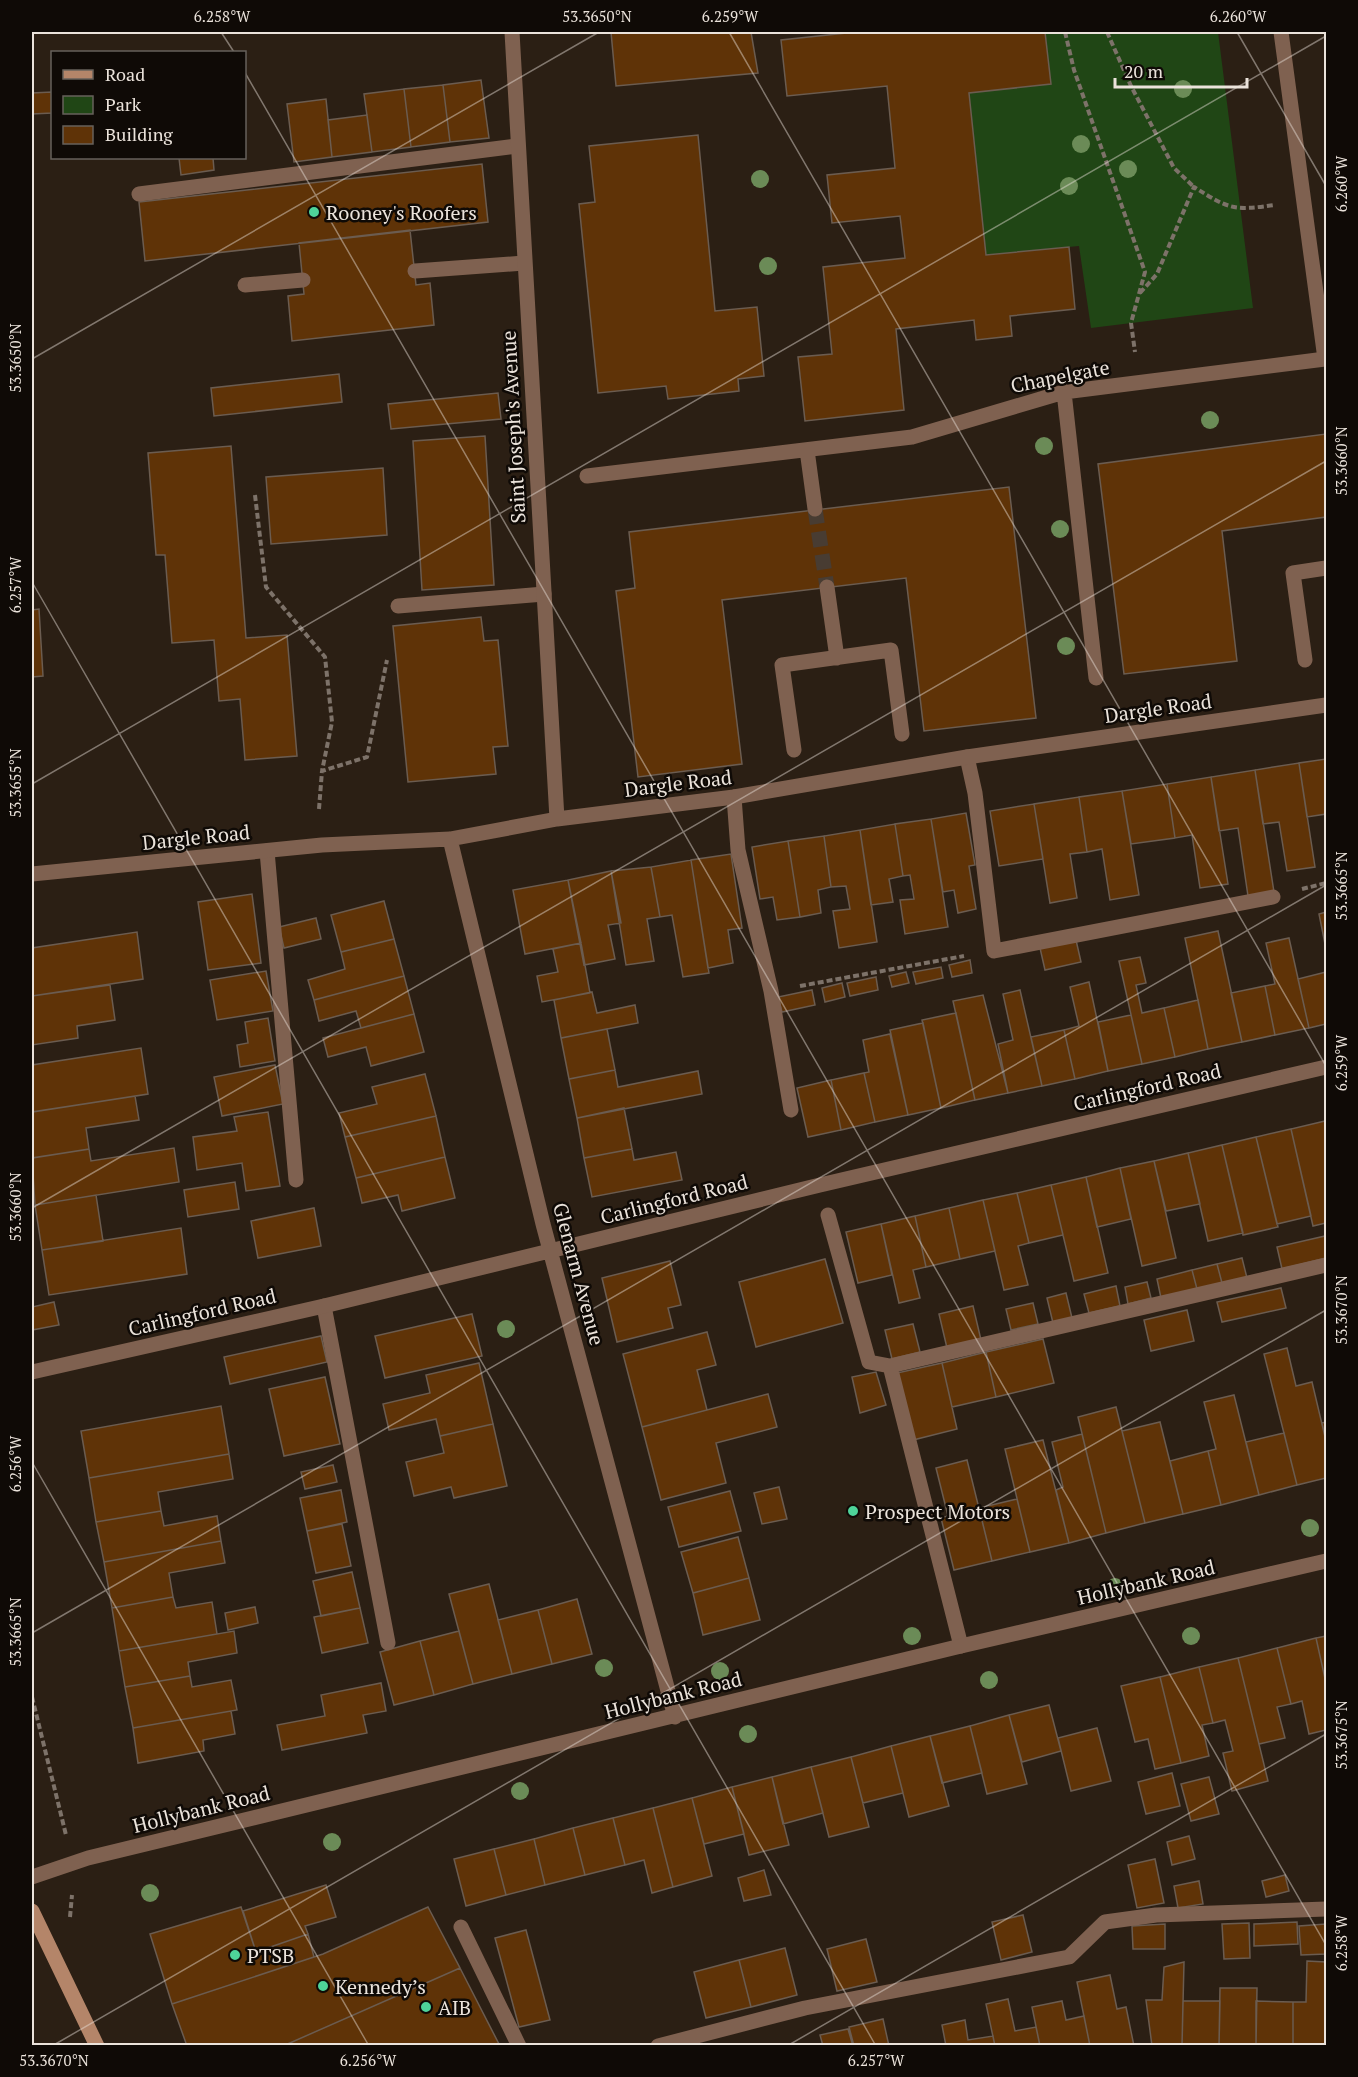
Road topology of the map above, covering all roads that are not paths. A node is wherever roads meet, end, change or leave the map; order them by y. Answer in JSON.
{"nodes":[{"id":1,"x":512,"y":32,"type":"edge"},
{"id":2,"x":1281,"y":32,"type":"edge"},
{"id":3,"x":518,"y":146,"type":"junction"},
{"id":4,"x":139,"y":194,"type":"dead end"},
{"id":5,"x":524,"y":263,"type":"junction"},
{"id":6,"x":415,"y":271,"type":"dead end"},
{"id":7,"x":303,"y":280,"type":"dead end"},
{"id":8,"x":245,"y":285,"type":"dead end"},
{"id":9,"x":1326,"y":363,"type":"edge"},
{"id":10,"x":1064,"y":392,"type":"junction"},
{"id":11,"x":807,"y":450,"type":"junction"},
{"id":12,"x":587,"y":476,"type":"dead end"},
{"id":13,"x":815,"y":509,"type":"tunnel mouth"},
{"id":14,"x":1326,"y":568,"type":"edge"},
{"id":15,"x":827,"y":587,"type":"tunnel mouth"},
{"id":16,"x":544,"y":594,"type":"junction"},
{"id":17,"x":398,"y":606,"type":"dead end"},
{"id":18,"x":837,"y":657,"type":"junction"},
{"id":19,"x":1305,"y":660,"type":"dead end"},
{"id":20,"x":1096,"y":678,"type":"dead end"},
{"id":21,"x":1326,"y":705,"type":"edge"},
{"id":22,"x":902,"y":734,"type":"dead end"},
{"id":23,"x":794,"y":750,"type":"dead end"},
{"id":24,"x":967,"y":757,"type":"junction"},
{"id":25,"x":734,"y":797,"type":"junction"},
{"id":26,"x":557,"y":819,"type":"junction"},
{"id":27,"x":450,"y":839,"type":"junction"},
{"id":28,"x":267,"y":851,"type":"junction"},
{"id":29,"x":32,"y":874,"type":"edge"},
{"id":30,"x":1272,"y":897,"type":"dead end"},
{"id":31,"x":1326,"y":1067,"type":"edge"},
{"id":32,"x":791,"y":1110,"type":"dead end"},
{"id":33,"x":296,"y":1180,"type":"dead end"},
{"id":34,"x":828,"y":1215,"type":"dead end"},
{"id":35,"x":551,"y":1251,"type":"junction"},
{"id":36,"x":1326,"y":1265,"type":"edge"},
{"id":37,"x":324,"y":1306,"type":"junction"},
{"id":38,"x":890,"y":1366,"type":"junction"},
{"id":39,"x":32,"y":1372,"type":"edge"},
{"id":40,"x":1326,"y":1561,"type":"edge"},
{"id":41,"x":388,"y":1644,"type":"dead end"},
{"id":42,"x":961,"y":1646,"type":"junction"},
{"id":43,"x":675,"y":1717,"type":"junction"},
{"id":44,"x":32,"y":1877,"type":"edge"},
{"id":45,"x":1326,"y":1910,"type":"edge"},
{"id":46,"x":32,"y":1911,"type":"edge"},
{"id":47,"x":461,"y":1927,"type":"dead end"},
{"id":48,"x":97,"y":2046,"type":"edge"},
{"id":49,"x":519,"y":2046,"type":"edge"},
{"id":50,"x":658,"y":2046,"type":"edge"}],
"edges":[{"from":1,"to":3,"type":"street","name":"Saint Joseph's Avenue"},
{"from":2,"to":9,"type":"street","name":"Chapelgate"},
{"from":3,"to":4,"type":"street"},
{"from":3,"to":5,"type":"street","name":"Saint Joseph's Avenue"},
{"from":5,"to":6,"type":"street"},
{"from":5,"to":16,"type":"street","name":"Saint Joseph's Avenue"},
{"from":7,"to":8,"type":"street"},
{"from":9,"to":10,"type":"street","name":"Chapelgate"},
{"from":10,"to":11,"type":"street","name":"Chapelgate"},
{"from":10,"to":20,"type":"street"},
{"from":11,"to":12,"type":"street","name":"Chapelgate"},
{"from":11,"to":13,"type":"street"},
{"from":14,"to":19,"type":"street"},
{"from":15,"to":18,"type":"street"},
{"from":16,"to":17,"type":"street"},
{"from":16,"to":26,"type":"street","name":"Saint Joseph's Avenue"},
{"from":18,"to":22,"type":"street"},
{"from":18,"to":23,"type":"street"},
{"from":21,"to":24,"type":"street","name":"Dargle Road"},
{"from":24,"to":25,"type":"street","name":"Dargle Road"},
{"from":24,"to":30,"type":"street"},
{"from":25,"to":26,"type":"street","name":"Dargle Road"},
{"from":25,"to":32,"type":"street"},
{"from":26,"to":27,"type":"street","name":"Dargle Road"},
{"from":27,"to":28,"type":"street","name":"Dargle Road"},
{"from":27,"to":35,"type":"street","name":"Glenarm Avenue"},
{"from":28,"to":29,"type":"street","name":"Dargle Road"},
{"from":28,"to":33,"type":"street"},
{"from":31,"to":35,"type":"street","name":"Carlingford Road"},
{"from":34,"to":38,"type":"street"},
{"from":35,"to":37,"type":"street","name":"Carlingford Road"},
{"from":35,"to":43,"type":"street","name":"Glenarm Avenue"},
{"from":36,"to":38,"type":"street"},
{"from":37,"to":39,"type":"street","name":"Carlingford Road"},
{"from":37,"to":41,"type":"street"},
{"from":38,"to":42,"type":"street"},
{"from":40,"to":42,"type":"street","name":"Hollybank Road"},
{"from":42,"to":43,"type":"street","name":"Hollybank Road"},
{"from":43,"to":44,"type":"street","name":"Hollybank Road"},
{"from":45,"to":50,"type":"street"},
{"from":46,"to":48,"type":"main road"},
{"from":47,"to":49,"type":"street"}]}
